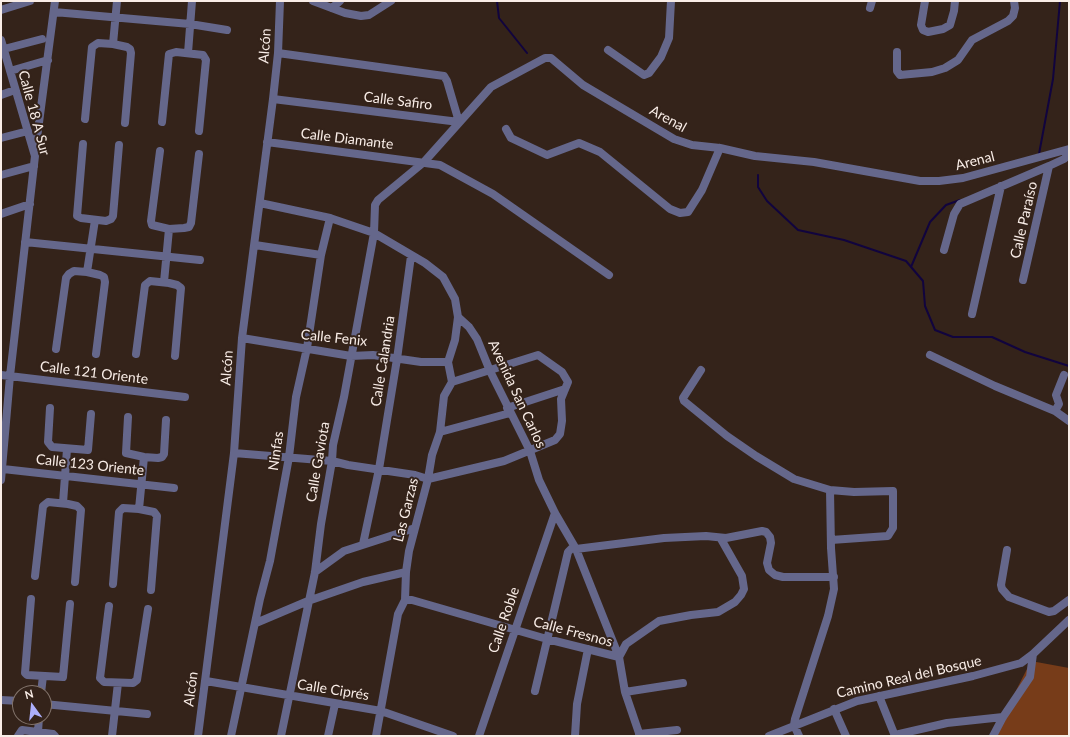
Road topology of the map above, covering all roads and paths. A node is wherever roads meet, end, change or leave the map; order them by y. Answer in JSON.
{"nodes":[{"id":1,"x":30,"y":1,"type":"edge"},
{"id":2,"x":55,"y":1,"type":"edge"},
{"id":3,"x":117,"y":1,"type":"edge"},
{"id":4,"x":192,"y":1,"type":"edge"},
{"id":5,"x":280,"y":1,"type":"edge"},
{"id":6,"x":314,"y":1,"type":"edge"},
{"id":7,"x":340,"y":1,"type":"edge"},
{"id":8,"x":391,"y":1,"type":"edge"},
{"id":9,"x":671,"y":1,"type":"edge"},
{"id":10,"x":925,"y":1,"type":"edge"},
{"id":11,"x":955,"y":1,"type":"edge"},
{"id":12,"x":1014,"y":1,"type":"edge"},
{"id":13,"x":332,"y":8,"type":"junction"},
{"id":14,"x":1,"y":10,"type":"edge"},
{"id":15,"x":54,"y":12,"type":"junction"},
{"id":16,"x":115,"y":17,"type":"junction"},
{"id":17,"x":190,"y":24,"type":"junction"},
{"id":18,"x":227,"y":30,"type":"dead end"},
{"id":19,"x":42,"y":39,"type":"dead end"},
{"id":20,"x":1,"y":40,"type":"edge"},
{"id":21,"x":113,"y":44,"type":"junction"},
{"id":22,"x":4,"y":50,"type":"junction"},
{"id":23,"x":608,"y":50,"type":"dead end"},
{"id":24,"x":897,"y":52,"type":"dead end"},
{"id":25,"x":188,"y":53,"type":"junction"},
{"id":26,"x":278,"y":53,"type":"junction"},
{"id":27,"x":48,"y":60,"type":"junction"},
{"id":28,"x":10,"y":71,"type":"junction"},
{"id":29,"x":15,"y":90,"type":"junction"},
{"id":30,"x":1,"y":95,"type":"edge"},
{"id":31,"x":273,"y":99,"type":"junction"},
{"id":32,"x":85,"y":119,"type":"dead end"},
{"id":33,"x":162,"y":122,"type":"dead end"},
{"id":34,"x":459,"y":122,"type":"junction"},
{"id":35,"x":125,"y":123,"type":"dead end"},
{"id":36,"x":506,"y":129,"type":"dead end"},
{"id":37,"x":28,"y":131,"type":"junction"},
{"id":38,"x":200,"y":131,"type":"dead end"},
{"id":39,"x":1,"y":138,"type":"edge"},
{"id":40,"x":266,"y":142,"type":"junction"},
{"id":41,"x":83,"y":144,"type":"dead end"},
{"id":42,"x":119,"y":145,"type":"dead end"},
{"id":43,"x":720,"y":148,"type":"junction"},
{"id":44,"x":1069,"y":148,"type":"edge"},
{"id":45,"x":160,"y":151,"type":"dead end"},
{"id":46,"x":199,"y":154,"type":"dead end"},
{"id":47,"x":1069,"y":154,"type":"edge"},
{"id":48,"x":35,"y":156,"type":"junction"},
{"id":49,"x":424,"y":162,"type":"junction"},
{"id":50,"x":34,"y":166,"type":"junction"},
{"id":51,"x":1049,"y":166,"type":"junction"},
{"id":52,"x":1,"y":175,"type":"edge"},
{"id":53,"x":1001,"y":186,"type":"junction"},
{"id":54,"x":260,"y":203,"type":"junction"},
{"id":55,"x":30,"y":204,"type":"junction"},
{"id":56,"x":1,"y":214,"type":"edge"},
{"id":57,"x":330,"y":218,"type":"junction"},
{"id":58,"x":95,"y":220,"type":"junction"},
{"id":59,"x":169,"y":229,"type":"junction"},
{"id":60,"x":374,"y":233,"type":"junction"},
{"id":61,"x":25,"y":242,"type":"junction"},
{"id":62,"x":254,"y":245,"type":"junction"},
{"id":63,"x":91,"y":247,"type":"junction"},
{"id":64,"x":944,"y":250,"type":"dead end"},
{"id":65,"x":168,"y":255,"type":"junction"},
{"id":66,"x":321,"y":255,"type":"junction"},
{"id":67,"x":411,"y":256,"type":"junction"},
{"id":68,"x":200,"y":260,"type":"dead end"},
{"id":69,"x":87,"y":272,"type":"junction"},
{"id":70,"x":609,"y":275,"type":"dead end"},
{"id":71,"x":1023,"y":280,"type":"dead end"},
{"id":72,"x":164,"y":282,"type":"junction"},
{"id":73,"x":972,"y":314,"type":"dead end"},
{"id":74,"x":458,"y":317,"type":"junction"},
{"id":75,"x":242,"y":338,"type":"junction"},
{"id":76,"x":307,"y":348,"type":"junction"},
{"id":77,"x":56,"y":349,"type":"dead end"},
{"id":78,"x":96,"y":354,"type":"dead end"},
{"id":79,"x":136,"y":354,"type":"dead end"},
{"id":80,"x":930,"y":355,"type":"dead end"},
{"id":81,"x":175,"y":356,"type":"dead end"},
{"id":82,"x":351,"y":356,"type":"junction"},
{"id":83,"x":398,"y":359,"type":"junction"},
{"id":84,"x":448,"y":362,"type":"junction"},
{"id":85,"x":701,"y":370,"type":"dead end"},
{"id":86,"x":490,"y":371,"type":"junction"},
{"id":87,"x":1,"y":375,"type":"edge"},
{"id":88,"x":1064,"y":375,"type":"dead end"},
{"id":89,"x":10,"y":376,"type":"junction"},
{"id":90,"x":452,"y":382,"type":"junction"},
{"id":91,"x":565,"y":389,"type":"junction"},
{"id":92,"x":185,"y":397,"type":"dead end"},
{"id":93,"x":50,"y":408,"type":"dead end"},
{"id":94,"x":508,"y":410,"type":"junction"},
{"id":95,"x":1055,"y":411,"type":"junction"},
{"id":96,"x":91,"y":414,"type":"dead end"},
{"id":97,"x":128,"y":417,"type":"dead end"},
{"id":98,"x":166,"y":420,"type":"dead end"},
{"id":99,"x":1069,"y":421,"type":"edge"},
{"id":100,"x":440,"y":432,"type":"junction"},
{"id":101,"x":67,"y":449,"type":"junction"},
{"id":102,"x":530,"y":451,"type":"junction"},
{"id":103,"x":234,"y":453,"type":"junction"},
{"id":104,"x":288,"y":457,"type":"junction"},
{"id":105,"x":144,"y":458,"type":"junction"},
{"id":106,"x":332,"y":461,"type":"junction"},
{"id":107,"x":3,"y":469,"type":"junction"},
{"id":108,"x":379,"y":469,"type":"junction"},
{"id":109,"x":65,"y":475,"type":"junction"},
{"id":110,"x":1,"y":480,"type":"edge"},
{"id":111,"x":428,"y":480,"type":"junction"},
{"id":112,"x":140,"y":484,"type":"junction"},
{"id":113,"x":174,"y":488,"type":"dead end"},
{"id":114,"x":830,"y":490,"type":"junction"},
{"id":115,"x":63,"y":504,"type":"junction"},
{"id":116,"x":139,"y":509,"type":"junction"},
{"id":117,"x":555,"y":513,"type":"junction"},
{"id":118,"x":415,"y":528,"type":"junction"},
{"id":119,"x":721,"y":539,"type":"junction"},
{"id":120,"x":831,"y":540,"type":"junction"},
{"id":121,"x":363,"y":544,"type":"junction"},
{"id":122,"x":575,"y":548,"type":"junction"},
{"id":123,"x":1007,"y":550,"type":"dead end"},
{"id":124,"x":338,"y":554,"type":"junction"},
{"id":125,"x":317,"y":559,"type":"junction"},
{"id":126,"x":316,"y":572,"type":"junction"},
{"id":127,"x":406,"y":572,"type":"junction"},
{"id":128,"x":35,"y":576,"type":"dead end"},
{"id":129,"x":834,"y":577,"type":"junction"},
{"id":130,"x":75,"y":582,"type":"dead end"},
{"id":131,"x":113,"y":584,"type":"dead end"},
{"id":132,"x":151,"y":590,"type":"dead end"},
{"id":133,"x":31,"y":599,"type":"dead end"},
{"id":134,"x":405,"y":600,"type":"junction"},
{"id":135,"x":1069,"y":600,"type":"edge"},
{"id":136,"x":308,"y":601,"type":"junction"},
{"id":137,"x":70,"y":604,"type":"dead end"},
{"id":138,"x":109,"y":606,"type":"dead end"},
{"id":139,"x":148,"y":609,"type":"dead end"},
{"id":140,"x":1069,"y":620,"type":"edge"},
{"id":141,"x":256,"y":623,"type":"junction"},
{"id":142,"x":515,"y":630,"type":"junction"},
{"id":143,"x":548,"y":640,"type":"junction"},
{"id":144,"x":588,"y":649,"type":"junction"},
{"id":145,"x":1033,"y":654,"type":"junction"},
{"id":146,"x":619,"y":657,"type":"junction"},
{"id":147,"x":43,"y":676,"type":"junction"},
{"id":148,"x":206,"y":681,"type":"junction"},
{"id":149,"x":118,"y":683,"type":"junction"},
{"id":150,"x":683,"y":683,"type":"dead end"},
{"id":151,"x":42,"y":685,"type":"edge"},
{"id":152,"x":242,"y":687,"type":"junction"},
{"id":153,"x":535,"y":691,"type":"dead end"},
{"id":154,"x":625,"y":692,"type":"junction"},
{"id":155,"x":290,"y":696,"type":"junction"},
{"id":156,"x":879,"y":696,"type":"junction"},
{"id":157,"x":1,"y":700,"type":"edge"},
{"id":158,"x":12,"y":701,"type":"edge"},
{"id":159,"x":335,"y":704,"type":"junction"},
{"id":160,"x":52,"y":705,"type":"edge"},
{"id":161,"x":834,"y":709,"type":"junction"},
{"id":162,"x":114,"y":710,"type":"junction"},
{"id":163,"x":381,"y":711,"type":"junction"},
{"id":164,"x":148,"y":714,"type":"dead end"},
{"id":165,"x":1003,"y":717,"type":"junction"},
{"id":166,"x":38,"y":725,"type":"edge"},
{"id":167,"x":794,"y":725,"type":"junction"},
{"id":168,"x":677,"y":730,"type":"dead end"},
{"id":169,"x":38,"y":732,"type":"junction"},
{"id":170,"x":639,"y":735,"type":"edge"},
{"id":171,"x":18,"y":736,"type":"edge"},
{"id":172,"x":55,"y":736,"type":"edge"},
{"id":173,"x":112,"y":736,"type":"edge"},
{"id":174,"x":198,"y":736,"type":"edge"},
{"id":175,"x":232,"y":736,"type":"edge"},
{"id":176,"x":281,"y":736,"type":"edge"},
{"id":177,"x":328,"y":736,"type":"edge"},
{"id":178,"x":376,"y":736,"type":"edge"},
{"id":179,"x":452,"y":736,"type":"edge"},
{"id":180,"x":479,"y":736,"type":"edge"},
{"id":181,"x":575,"y":736,"type":"edge"},
{"id":182,"x":769,"y":736,"type":"edge"},
{"id":183,"x":799,"y":736,"type":"edge"},
{"id":184,"x":846,"y":736,"type":"edge"},
{"id":185,"x":895,"y":736,"type":"edge"},
{"id":186,"x":993,"y":736,"type":"edge"}],
"edges":[{"from":1,"to":14,"type":"street"},
{"from":2,"to":15,"type":"street"},
{"from":3,"to":16,"type":"street"},
{"from":4,"to":17,"type":"street"},
{"from":5,"to":26,"type":"street","name":"Alcón"},
{"from":6,"to":13,"type":"street"},
{"from":7,"to":13,"type":"street"},
{"from":8,"to":13,"type":"street"},
{"from":9,"to":23,"type":"street"},
{"from":10,"to":11,"type":"street"},
{"from":12,"to":24,"type":"street"},
{"from":15,"to":16,"type":"street"},
{"from":15,"to":27,"type":"street"},
{"from":16,"to":17,"type":"street"},
{"from":16,"to":21,"type":"street"},
{"from":17,"to":18,"type":"street"},
{"from":17,"to":25,"type":"street"},
{"from":19,"to":22,"type":"street"},
{"from":20,"to":22,"type":"street","name":"Calle 18 A Sur"},
{"from":21,"to":32,"type":"street"},
{"from":21,"to":35,"type":"street"},
{"from":22,"to":28,"type":"street","name":"Calle 18 A Sur"},
{"from":25,"to":33,"type":"street"},
{"from":25,"to":38,"type":"street"},
{"from":26,"to":31,"type":"street","name":"Alcón"},
{"from":26,"to":34,"type":"street"},
{"from":27,"to":28,"type":"street"},
{"from":27,"to":48,"type":"street"},
{"from":28,"to":29,"type":"street","name":"Calle 18 A Sur"},
{"from":29,"to":30,"type":"street"},
{"from":29,"to":37,"type":"street","name":"Calle 18 A Sur"},
{"from":31,"to":34,"type":"street","name":"Calle Safiro"},
{"from":31,"to":40,"type":"street","name":"Alcón"},
{"from":34,"to":43,"type":"street","name":"Arenal"},
{"from":34,"to":49,"type":"street","name":"Arenal"},
{"from":36,"to":43,"type":"street"},
{"from":37,"to":39,"type":"street"},
{"from":37,"to":48,"type":"street","name":"Calle 18 A Sur"},
{"from":40,"to":49,"type":"street","name":"Calle Diamante"},
{"from":40,"to":54,"type":"street","name":"Alcón"},
{"from":41,"to":58,"type":"street"},
{"from":42,"to":58,"type":"street"},
{"from":43,"to":44,"type":"street","name":"Arenal"},
{"from":45,"to":59,"type":"street"},
{"from":46,"to":59,"type":"street"},
{"from":47,"to":51,"type":"street"},
{"from":48,"to":50,"type":"street","name":"Calle 18 A Sur"},
{"from":49,"to":60,"type":"street","name":"Arenal"},
{"from":49,"to":70,"type":"street","name":"Calle Diamante"},
{"from":50,"to":52,"type":"street"},
{"from":50,"to":55,"type":"street","name":"Calle 18 A Sur"},
{"from":51,"to":53,"type":"street"},
{"from":51,"to":71,"type":"street","name":"Calle Paraíso"},
{"from":53,"to":64,"type":"street"},
{"from":53,"to":73,"type":"street"},
{"from":54,"to":57,"type":"street"},
{"from":54,"to":62,"type":"street","name":"Alcón"},
{"from":55,"to":56,"type":"street"},
{"from":55,"to":61,"type":"street","name":"Calle 18 A Sur"},
{"from":57,"to":60,"type":"street"},
{"from":57,"to":66,"type":"street","name":"Ninfas"},
{"from":58,"to":63,"type":"street"},
{"from":59,"to":65,"type":"street"},
{"from":60,"to":67,"type":"street"},
{"from":60,"to":82,"type":"street","name":"Calle Gaviota"},
{"from":61,"to":63,"type":"street"},
{"from":61,"to":89,"type":"street","name":"Calle 18 A Sur"},
{"from":62,"to":66,"type":"street"},
{"from":62,"to":75,"type":"street","name":"Alcón"},
{"from":63,"to":65,"type":"street"},
{"from":63,"to":69,"type":"street"},
{"from":65,"to":68,"type":"street"},
{"from":65,"to":72,"type":"street"},
{"from":66,"to":76,"type":"street","name":"Ninfas"},
{"from":67,"to":74,"type":"street"},
{"from":67,"to":83,"type":"street","name":"Calle Calandria"},
{"from":69,"to":77,"type":"street"},
{"from":69,"to":78,"type":"street"},
{"from":72,"to":79,"type":"street"},
{"from":72,"to":81,"type":"street"},
{"from":74,"to":84,"type":"street"},
{"from":74,"to":86,"type":"street","name":"Avenida San Carlos"},
{"from":75,"to":76,"type":"street","name":"Calle Fenix"},
{"from":75,"to":103,"type":"street","name":"Alcón"},
{"from":76,"to":82,"type":"street","name":"Calle Fenix"},
{"from":76,"to":104,"type":"street","name":"Ninfas"},
{"from":80,"to":95,"type":"street"},
{"from":82,"to":83,"type":"street","name":"Calle Fenix"},
{"from":82,"to":106,"type":"street","name":"Calle Gaviota"},
{"from":83,"to":84,"type":"street","name":"Calle Fenix"},
{"from":83,"to":108,"type":"street","name":"Calle Calandria"},
{"from":84,"to":90,"type":"street"},
{"from":85,"to":114,"type":"street"},
{"from":86,"to":90,"type":"street"},
{"from":86,"to":91,"type":"street"},
{"from":86,"to":94,"type":"street","name":"Avenida San Carlos"},
{"from":87,"to":89,"type":"street","name":"Calle 121 Oriente"},
{"from":88,"to":95,"type":"street"},
{"from":89,"to":92,"type":"street","name":"Calle 121 Oriente"},
{"from":89,"to":107,"type":"street","name":"Calle 18 A Sur"},
{"from":90,"to":100,"type":"street","name":"Las Garzas"},
{"from":91,"to":94,"type":"street"},
{"from":91,"to":102,"type":"street"},
{"from":93,"to":101,"type":"street"},
{"from":94,"to":100,"type":"street"},
{"from":94,"to":102,"type":"street","name":"Avenida San Carlos"},
{"from":95,"to":99,"type":"street"},
{"from":96,"to":101,"type":"street"},
{"from":97,"to":105,"type":"street"},
{"from":98,"to":105,"type":"street"},
{"from":100,"to":111,"type":"street","name":"Las Garzas"},
{"from":101,"to":109,"type":"street"},
{"from":102,"to":111,"type":"street"},
{"from":102,"to":117,"type":"street","name":"Avenida San Carlos"},
{"from":103,"to":104,"type":"street"},
{"from":103,"to":148,"type":"street","name":"Alcón"},
{"from":104,"to":106,"type":"street"},
{"from":104,"to":141,"type":"street","name":"Ninfas"},
{"from":105,"to":112,"type":"street"},
{"from":106,"to":108,"type":"street"},
{"from":106,"to":125,"type":"street","name":"Calle Gaviota"},
{"from":107,"to":109,"type":"street","name":"Calle 123 Oriente"},
{"from":107,"to":110,"type":"street","name":"Calle 18 A Sur"},
{"from":108,"to":111,"type":"street"},
{"from":108,"to":121,"type":"street","name":"Calle Calandria"},
{"from":109,"to":112,"type":"street","name":"Calle 123 Oriente"},
{"from":109,"to":115,"type":"street"},
{"from":111,"to":118,"type":"street","name":"Las Garzas"},
{"from":112,"to":113,"type":"street","name":"Calle 123 Oriente"},
{"from":112,"to":116,"type":"street"},
{"from":114,"to":120,"type":"street"},
{"from":114,"to":120,"type":"street"},
{"from":115,"to":128,"type":"street"},
{"from":115,"to":130,"type":"street"},
{"from":116,"to":131,"type":"street"},
{"from":116,"to":132,"type":"street"},
{"from":117,"to":122,"type":"street","name":"Avenida San Carlos"},
{"from":117,"to":142,"type":"street","name":"Calle Roble"},
{"from":118,"to":121,"type":"street"},
{"from":118,"to":127,"type":"street","name":"Las Garzas"},
{"from":119,"to":122,"type":"street"},
{"from":119,"to":129,"type":"street"},
{"from":119,"to":146,"type":"street"},
{"from":120,"to":129,"type":"street"},
{"from":121,"to":124,"type":"street"},
{"from":122,"to":143,"type":"street"},
{"from":122,"to":146,"type":"street","name":"Avenida San Carlos"},
{"from":123,"to":135,"type":"street"},
{"from":124,"to":125,"type":"street"},
{"from":124,"to":126,"type":"street"},
{"from":125,"to":126,"type":"street","name":"Calle Gaviota"},
{"from":126,"to":136,"type":"street","name":"Calle Gaviota"},
{"from":127,"to":134,"type":"street","name":"Las Garzas"},
{"from":127,"to":136,"type":"street"},
{"from":129,"to":167,"type":"street"},
{"from":133,"to":147,"type":"street"},
{"from":134,"to":142,"type":"street","name":"Calle Fresnos"},
{"from":134,"to":163,"type":"street","name":"Las Garzas"},
{"from":136,"to":141,"type":"street"},
{"from":136,"to":155,"type":"street","name":"Calle Gaviota"},
{"from":137,"to":147,"type":"street"},
{"from":138,"to":149,"type":"street"},
{"from":139,"to":149,"type":"street"},
{"from":140,"to":145,"type":"street","name":"Camino Real del Bosque"},
{"from":141,"to":152,"type":"street","name":"Ninfas"},
{"from":142,"to":143,"type":"street","name":"Calle Fresnos"},
{"from":142,"to":180,"type":"street","name":"Calle Roble"},
{"from":143,"to":144,"type":"street","name":"Calle Fresnos"},
{"from":143,"to":153,"type":"street"},
{"from":144,"to":146,"type":"street","name":"Calle Fresnos"},
{"from":144,"to":181,"type":"street"},
{"from":145,"to":156,"type":"street","name":"Camino Real del Bosque"},
{"from":145,"to":165,"type":"street"},
{"from":146,"to":154,"type":"street","name":"Avenida San Carlos"},
{"from":147,"to":151,"type":"street"},
{"from":148,"to":152,"type":"street","name":"Calle Ciprés"},
{"from":148,"to":174,"type":"street","name":"Alcón"},
{"from":149,"to":162,"type":"street"},
{"from":150,"to":154,"type":"street"},
{"from":152,"to":155,"type":"street","name":"Calle Ciprés"},
{"from":152,"to":175,"type":"street","name":"Ninfas"},
{"from":154,"to":170,"type":"street","name":"Avenida San Carlos"},
{"from":155,"to":159,"type":"street","name":"Calle Ciprés"},
{"from":155,"to":176,"type":"street","name":"Calle Gaviota"},
{"from":156,"to":161,"type":"street","name":"Camino Real del Bosque"},
{"from":156,"to":185,"type":"street"},
{"from":157,"to":158,"type":"street"},
{"from":159,"to":163,"type":"street","name":"Calle Ciprés"},
{"from":159,"to":177,"type":"street"},
{"from":160,"to":162,"type":"street"},
{"from":161,"to":167,"type":"street","name":"Camino Real del Bosque"},
{"from":161,"to":184,"type":"street"},
{"from":162,"to":164,"type":"street"},
{"from":162,"to":173,"type":"street"},
{"from":163,"to":178,"type":"street","name":"Las Garzas"},
{"from":163,"to":179,"type":"street","name":"Calle Ciprés"},
{"from":165,"to":185,"type":"street"},
{"from":165,"to":186,"type":"street"},
{"from":166,"to":169,"type":"street"},
{"from":167,"to":182,"type":"street","name":"Camino Real del Bosque"},
{"from":167,"to":183,"type":"street"},
{"from":168,"to":170,"type":"street"},
{"from":169,"to":171,"type":"street"},
{"from":169,"to":172,"type":"street"}]}
